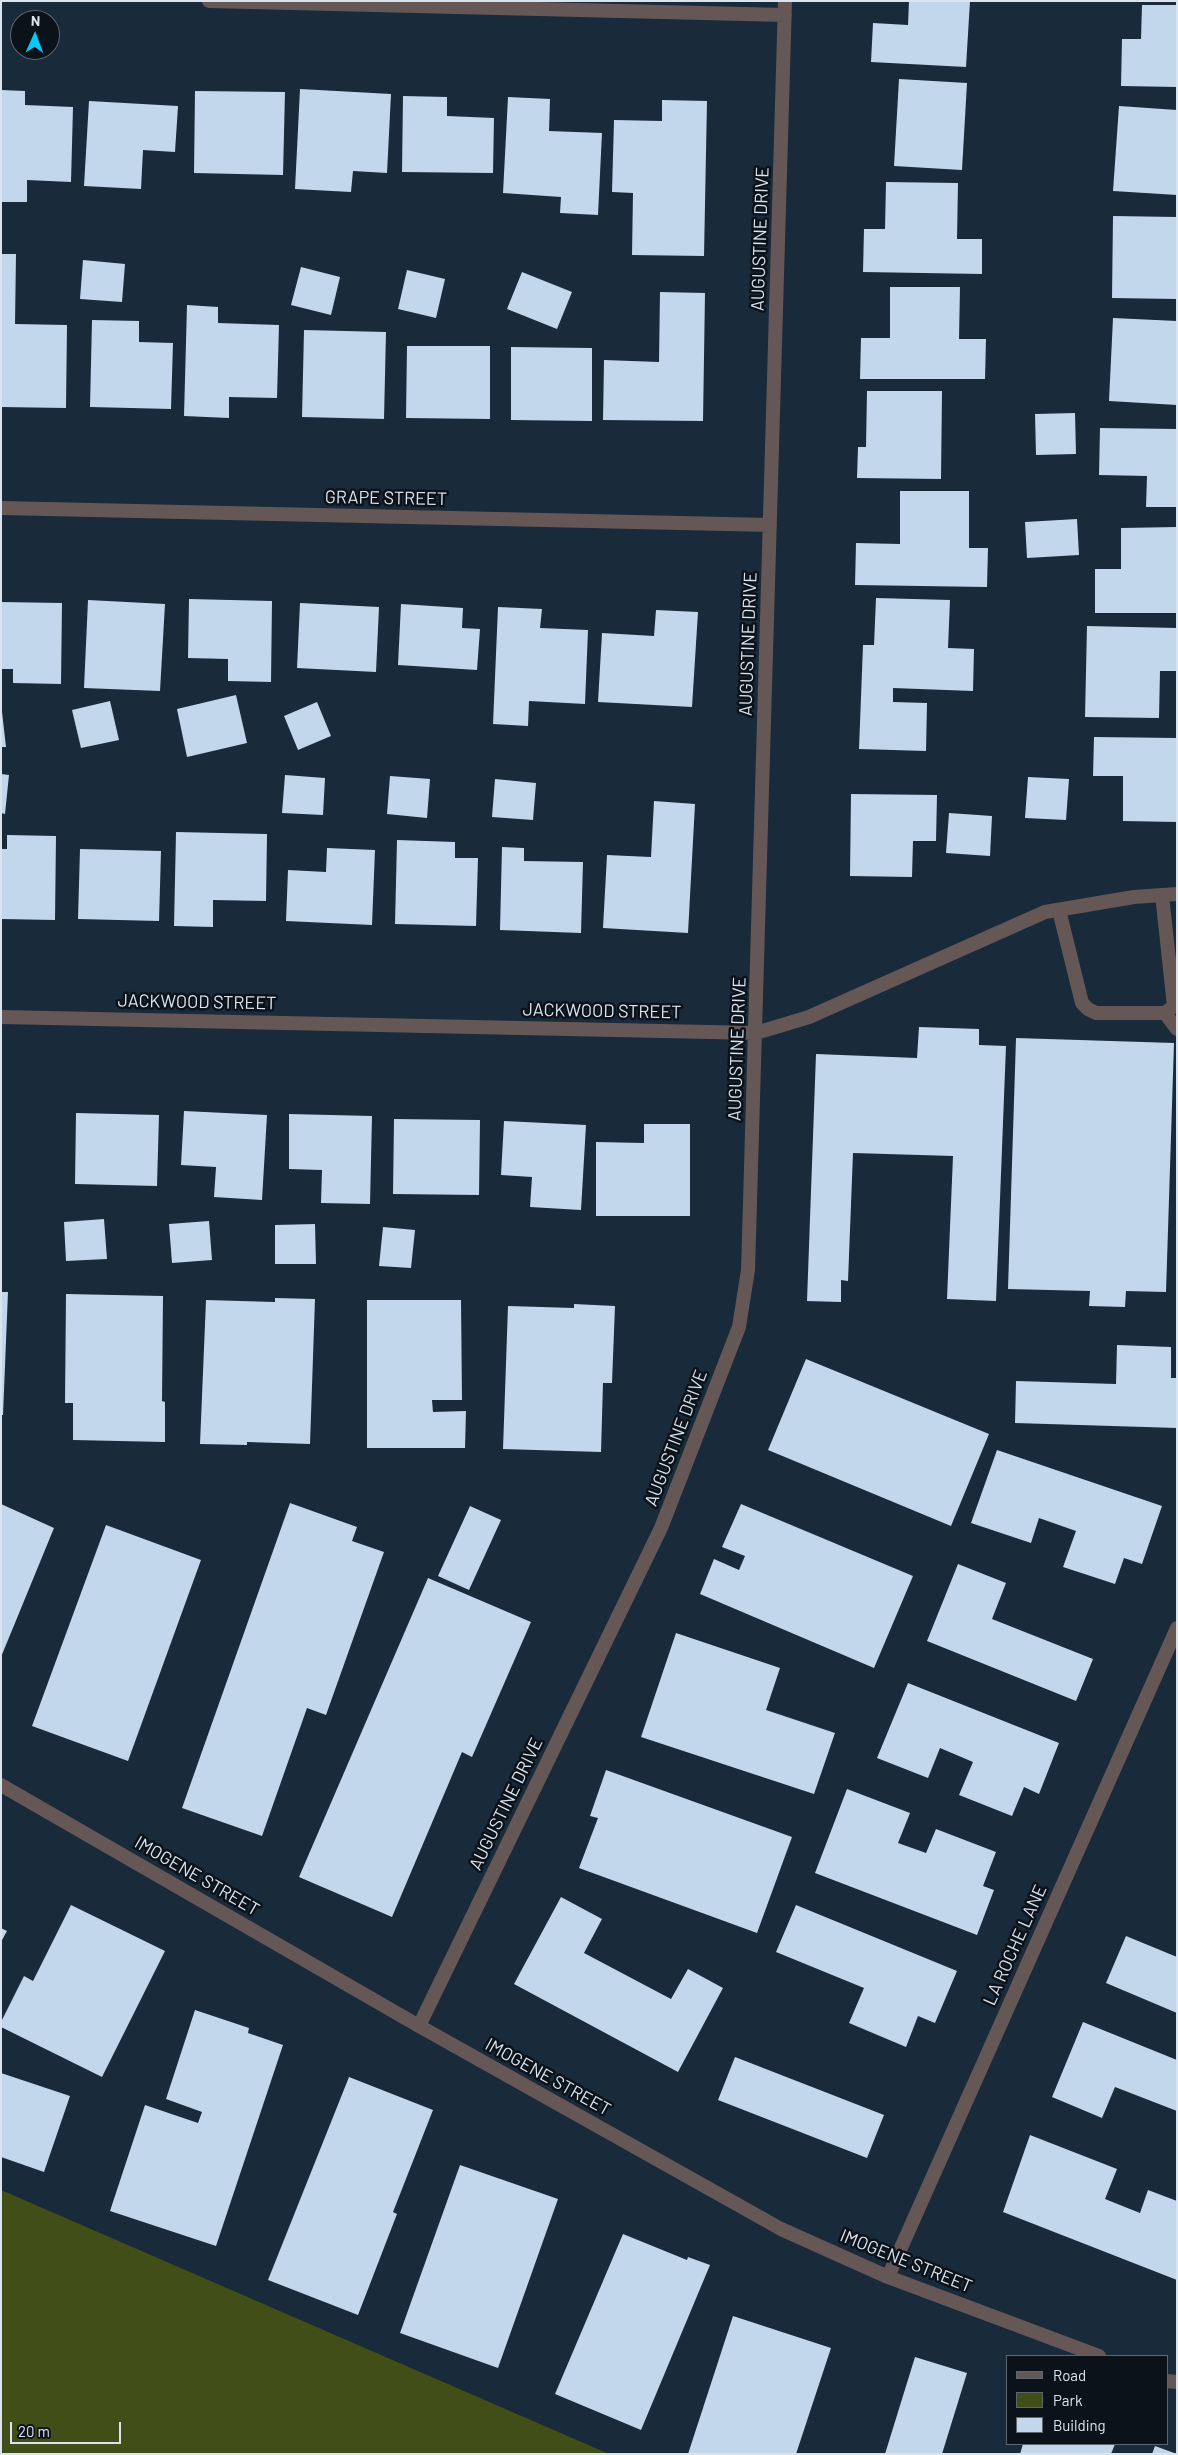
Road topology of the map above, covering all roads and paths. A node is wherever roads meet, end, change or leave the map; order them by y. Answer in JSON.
{"nodes":[{"id":1,"x":209,"y":1,"type":"edge"},
{"id":2,"x":785,"y":8,"type":"edge"},
{"id":3,"x":1,"y":508,"type":"edge"},
{"id":4,"x":770,"y":525,"type":"junction"},
{"id":5,"x":1177,"y":894,"type":"edge"},
{"id":6,"x":1162,"y":895,"type":"junction"},
{"id":7,"x":1059,"y":910,"type":"junction"},
{"id":8,"x":1165,"y":1013,"type":"junction"},
{"id":9,"x":1,"y":1016,"type":"edge"},
{"id":10,"x":1177,"y":1030,"type":"edge"},
{"id":11,"x":756,"y":1033,"type":"junction"},
{"id":12,"x":1177,"y":1628,"type":"edge"},
{"id":13,"x":1,"y":1785,"type":"edge"},
{"id":14,"x":419,"y":2026,"type":"junction"},
{"id":15,"x":888,"y":2277,"type":"junction"},
{"id":16,"x":1096,"y":2355,"type":"edge"}],
"edges":[{"from":1,"to":2,"type":"street"},
{"from":2,"to":4,"type":"street","name":"AUGUSTINE DRIVE"},
{"from":3,"to":4,"type":"street","name":"GRAPE STREET"},
{"from":4,"to":11,"type":"street","name":"AUGUSTINE DRIVE"},
{"from":5,"to":6,"type":"street","name":"JACKWOOD STREET"},
{"from":6,"to":7,"type":"street","name":"JACKWOOD STREET"},
{"from":6,"to":8,"type":"street"},
{"from":7,"to":8,"type":"street"},
{"from":7,"to":11,"type":"street","name":"JACKWOOD STREET"},
{"from":8,"to":10,"type":"street"},
{"from":9,"to":11,"type":"street","name":"JACKWOOD STREET"},
{"from":11,"to":14,"type":"street","name":"AUGUSTINE DRIVE"},
{"from":12,"to":15,"type":"street","name":"LA ROCHE LANE"},
{"from":13,"to":14,"type":"street","name":"IMOGENE STREET"},
{"from":14,"to":15,"type":"street","name":"IMOGENE STREET"},
{"from":15,"to":16,"type":"street","name":"IMOGENE STREET"}]}
